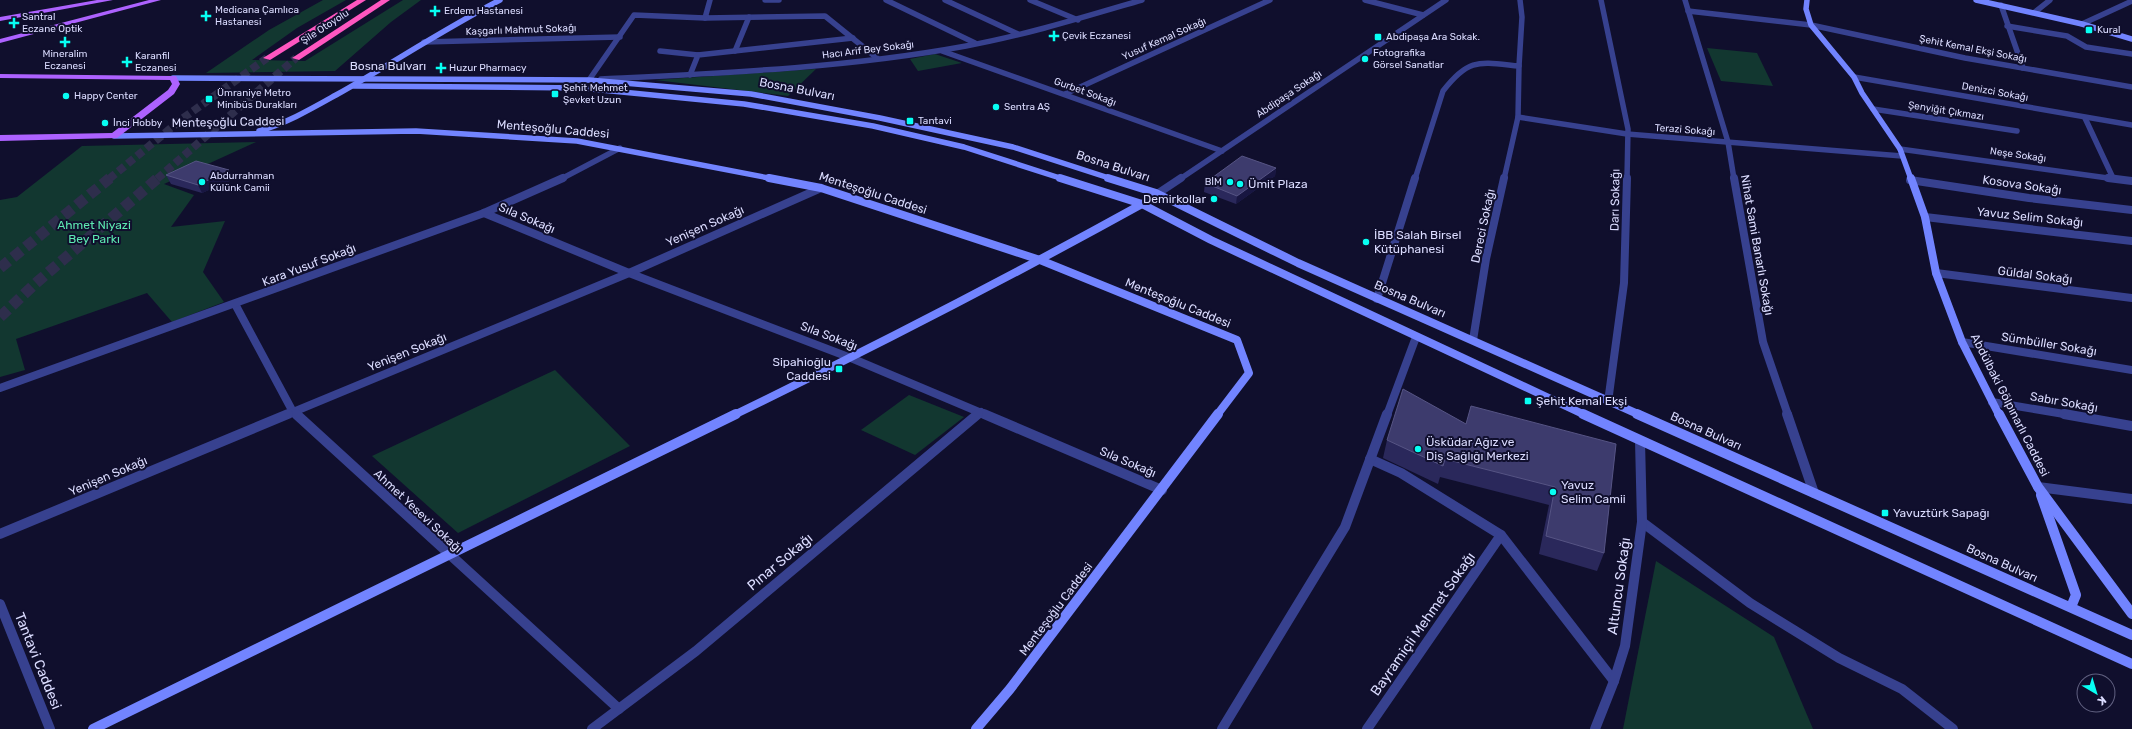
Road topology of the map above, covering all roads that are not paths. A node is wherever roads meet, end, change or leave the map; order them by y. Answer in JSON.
{"nodes":[{"id":1,"x":108,"y":0,"type":"edge"},
{"id":2,"x":134,"y":0,"type":"edge"},
{"id":3,"x":362,"y":0,"type":"edge"},
{"id":4,"x":386,"y":0,"type":"edge"},
{"id":5,"x":500,"y":0,"type":"edge"},
{"id":6,"x":710,"y":0,"type":"edge"},
{"id":7,"x":764,"y":0,"type":"edge"},
{"id":8,"x":779,"y":0,"type":"edge"},
{"id":9,"x":886,"y":0,"type":"edge"},
{"id":10,"x":945,"y":0,"type":"edge"},
{"id":11,"x":1030,"y":0,"type":"edge"},
{"id":12,"x":1142,"y":0,"type":"edge"},
{"id":13,"x":1270,"y":0,"type":"edge"},
{"id":14,"x":1365,"y":0,"type":"edge"},
{"id":15,"x":1446,"y":0,"type":"edge"},
{"id":16,"x":1520,"y":0,"type":"edge"},
{"id":17,"x":1601,"y":0,"type":"edge"},
{"id":18,"x":1685,"y":0,"type":"edge"},
{"id":19,"x":1806,"y":0,"type":"edge"},
{"id":20,"x":1976,"y":0,"type":"edge"},
{"id":21,"x":2050,"y":0,"type":"edge"},
{"id":22,"x":154,"y":1,"type":"edge"},
{"id":23,"x":2132,"y":1,"type":"edge"},
{"id":24,"x":97,"y":2,"type":"junction"},
{"id":25,"x":2001,"y":5,"type":"junction"},
{"id":26,"x":1688,"y":11,"type":"junction"},
{"id":27,"x":2035,"y":12,"type":"junction"},
{"id":28,"x":105,"y":13,"type":"junction"},
{"id":29,"x":1423,"y":15,"type":"junction"},
{"id":30,"x":749,"y":17,"type":"junction"},
{"id":31,"x":705,"y":18,"type":"junction"},
{"id":32,"x":0,"y":19,"type":"edge"},
{"id":33,"x":1078,"y":20,"type":"junction"},
{"id":34,"x":2082,"y":24,"type":"junction"},
{"id":35,"x":1811,"y":25,"type":"junction"},
{"id":36,"x":2008,"y":26,"type":"junction"},
{"id":37,"x":1018,"y":34,"type":"junction"},
{"id":38,"x":620,"y":37,"type":"junction"},
{"id":39,"x":853,"y":38,"type":"junction"},
{"id":40,"x":2132,"y":39,"type":"edge"},
{"id":41,"x":0,"y":41,"type":"edge"},
{"id":42,"x":424,"y":42,"type":"junction"},
{"id":43,"x":975,"y":43,"type":"junction"},
{"id":44,"x":941,"y":50,"type":"junction"},
{"id":45,"x":660,"y":51,"type":"dead end"},
{"id":46,"x":735,"y":51,"type":"junction"},
{"id":47,"x":2132,"y":54,"type":"edge"},
{"id":48,"x":698,"y":55,"type":"junction"},
{"id":49,"x":267,"y":58,"type":"tunnel mouth"},
{"id":50,"x":296,"y":58,"type":"tunnel mouth"},
{"id":51,"x":877,"y":58,"type":"junction"},
{"id":52,"x":1519,"y":66,"type":"junction"},
{"id":53,"x":2024,"y":68,"type":"junction"},
{"id":54,"x":690,"y":75,"type":"junction"},
{"id":55,"x":0,"y":76,"type":"edge"},
{"id":56,"x":1854,"y":77,"type":"junction"},
{"id":57,"x":173,"y":78,"type":"junction"},
{"id":58,"x":364,"y":79,"type":"junction"},
{"id":59,"x":589,"y":80,"type":"junction"},
{"id":60,"x":354,"y":86,"type":"junction"},
{"id":61,"x":2132,"y":87,"type":"edge"},
{"id":62,"x":1065,"y":94,"type":"junction"},
{"id":63,"x":1873,"y":109,"type":"junction"},
{"id":64,"x":1518,"y":117,"type":"junction"},
{"id":65,"x":2085,"y":118,"type":"junction"},
{"id":66,"x":286,"y":122,"type":"junction"},
{"id":67,"x":2132,"y":125,"type":"edge"},
{"id":68,"x":2017,"y":131,"type":"dead end"},
{"id":69,"x":290,"y":133,"type":"junction"},
{"id":70,"x":242,"y":134,"type":"junction"},
{"id":71,"x":1627,"y":134,"type":"junction"},
{"id":72,"x":114,"y":136,"type":"junction"},
{"id":73,"x":0,"y":138,"type":"edge"},
{"id":74,"x":1728,"y":142,"type":"junction"},
{"id":75,"x":620,"y":148,"type":"junction"},
{"id":76,"x":1222,"y":151,"type":"junction"},
{"id":77,"x":1901,"y":153,"type":"junction"},
{"id":78,"x":2113,"y":178,"type":"junction"},
{"id":79,"x":1910,"y":180,"type":"junction"},
{"id":80,"x":2132,"y":181,"type":"edge"},
{"id":81,"x":821,"y":188,"type":"junction"},
{"id":82,"x":1156,"y":194,"type":"junction"},
{"id":83,"x":1142,"y":204,"type":"junction"},
{"id":84,"x":2132,"y":210,"type":"edge"},
{"id":85,"x":484,"y":213,"type":"junction"},
{"id":86,"x":1924,"y":217,"type":"junction"},
{"id":87,"x":2132,"y":241,"type":"edge"},
{"id":88,"x":1040,"y":260,"type":"junction"},
{"id":89,"x":629,"y":273,"type":"junction"},
{"id":90,"x":1936,"y":273,"type":"junction"},
{"id":91,"x":2132,"y":298,"type":"edge"},
{"id":92,"x":1377,"y":299,"type":"junction"},
{"id":93,"x":235,"y":304,"type":"junction"},
{"id":94,"x":1416,"y":337,"type":"junction"},
{"id":95,"x":1473,"y":340,"type":"junction"},
{"id":96,"x":1962,"y":342,"type":"junction"},
{"id":97,"x":851,"y":358,"type":"junction"},
{"id":98,"x":2132,"y":370,"type":"edge"},
{"id":99,"x":0,"y":388,"type":"edge"},
{"id":100,"x":1608,"y":402,"type":"junction"},
{"id":101,"x":1992,"y":402,"type":"junction"},
{"id":102,"x":293,"y":412,"type":"junction"},
{"id":103,"x":981,"y":412,"type":"junction"},
{"id":104,"x":2132,"y":426,"type":"edge"},
{"id":105,"x":1640,"y":441,"type":"junction"},
{"id":106,"x":1370,"y":459,"type":"junction"},
{"id":107,"x":2038,"y":487,"type":"junction"},
{"id":108,"x":1162,"y":490,"type":"junction"},
{"id":109,"x":1814,"y":493,"type":"junction"},
{"id":110,"x":2132,"y":499,"type":"edge"},
{"id":111,"x":1642,"y":522,"type":"junction"},
{"id":112,"x":0,"y":534,"type":"edge"},
{"id":113,"x":1501,"y":535,"type":"junction"},
{"id":114,"x":448,"y":554,"type":"junction"},
{"id":115,"x":0,"y":604,"type":"edge"},
{"id":116,"x":2071,"y":607,"type":"junction"},
{"id":117,"x":2132,"y":614,"type":"edge"},
{"id":118,"x":2132,"y":635,"type":"edge"},
{"id":119,"x":2132,"y":664,"type":"edge"},
{"id":120,"x":1614,"y":681,"type":"junction"},
{"id":121,"x":619,"y":709,"type":"junction"},
{"id":122,"x":50,"y":729,"type":"edge"},
{"id":123,"x":93,"y":729,"type":"edge"},
{"id":124,"x":592,"y":729,"type":"edge"},
{"id":125,"x":976,"y":729,"type":"edge"},
{"id":126,"x":1222,"y":729,"type":"edge"},
{"id":127,"x":1367,"y":729,"type":"edge"},
{"id":128,"x":1595,"y":729,"type":"edge"},
{"id":129,"x":1953,"y":729,"type":"edge"}],
"edges":[{"from":1,"to":24,"type":"main road"},
{"from":2,"to":22,"type":"main road"},
{"from":3,"to":49,"type":"highway","name":"Şile Otoyolu"},
{"from":4,"to":50,"type":"highway","name":"Şile Otoyolu"},
{"from":5,"to":42,"type":"street"},
{"from":6,"to":31,"type":"street"},
{"from":7,"to":8,"type":"street"},
{"from":9,"to":43,"type":"street"},
{"from":10,"to":37,"type":"street"},
{"from":11,"to":33,"type":"street"},
{"from":12,"to":33,"type":"street","name":"Hacı Arif Bey Sokağı"},
{"from":13,"to":62,"type":"street","name":"Yusuf Kemal Sokağı"},
{"from":14,"to":29,"type":"street"},
{"from":15,"to":29,"type":"street","name":"Abdipaşa Sokağı"},
{"from":16,"to":52,"type":"street"},
{"from":17,"to":71,"type":"street","name":"Darı Sokağı"},
{"from":18,"to":26,"type":"street","name":"Nihat Sami Banarlı Sokağı"},
{"from":19,"to":35,"type":"street","name":"Abdülbaki Gölpınarlı Caddesi"},
{"from":20,"to":25,"type":"street"},
{"from":21,"to":27,"type":"street"},
{"from":22,"to":28,"type":"main road"},
{"from":23,"to":34,"type":"street"},
{"from":24,"to":28,"type":"main road"},
{"from":24,"to":32,"type":"main road"},
{"from":25,"to":27,"type":"street"},
{"from":25,"to":36,"type":"street"},
{"from":26,"to":35,"type":"street","name":"Şehit Kemal Ekşi Sokağı"},
{"from":26,"to":74,"type":"street","name":"Nihat Sami Banarlı Sokağı"},
{"from":27,"to":34,"type":"street"},
{"from":28,"to":41,"type":"main road"},
{"from":29,"to":76,"type":"street","name":"Abdipaşa Sokağı"},
{"from":30,"to":31,"type":"street"},
{"from":30,"to":39,"type":"street"},
{"from":30,"to":46,"type":"street"},
{"from":31,"to":38,"type":"street"},
{"from":33,"to":37,"type":"street","name":"Hacı Arif Bey Sokağı"},
{"from":34,"to":40,"type":"street"},
{"from":35,"to":53,"type":"street","name":"Şehit Kemal Ekşi Sokağı"},
{"from":35,"to":56,"type":"street","name":"Abdülbaki Gölpınarlı Caddesi"},
{"from":36,"to":47,"type":"street"},
{"from":36,"to":53,"type":"street"},
{"from":37,"to":43,"type":"street","name":"Hacı Arif Bey Sokağı"},
{"from":38,"to":42,"type":"street","name":"Kaşgarlı Mahmut Sokağı"},
{"from":38,"to":59,"type":"street"},
{"from":39,"to":46,"type":"street"},
{"from":39,"to":51,"type":"street"},
{"from":42,"to":58,"type":"street"},
{"from":43,"to":44,"type":"street","name":"Hacı Arif Bey Sokağı"},
{"from":44,"to":51,"type":"street","name":"Hacı Arif Bey Sokağı"},
{"from":44,"to":62,"type":"street","name":"Gurbet Sokağı"},
{"from":45,"to":48,"type":"street"},
{"from":46,"to":48,"type":"street"},
{"from":48,"to":54,"type":"street"},
{"from":51,"to":54,"type":"street","name":"Hacı Arif Bey Sokağı"},
{"from":52,"to":64,"type":"street"},
{"from":52,"to":92,"type":"street"},
{"from":53,"to":61,"type":"street","name":"Şehit Kemal Ekşi Sokağı"},
{"from":54,"to":59,"type":"street","name":"Hacı Arif Bey Sokağı"},
{"from":55,"to":57,"type":"main road","name":"Bosna Bulvarı"},
{"from":56,"to":63,"type":"street","name":"Abdülbaki Gölpınarlı Caddesi"},
{"from":56,"to":65,"type":"street","name":"Denizci Sokağı"},
{"from":57,"to":58,"type":"street","name":"Bosna Bulvarı"},
{"from":57,"to":72,"type":"main road"},
{"from":58,"to":59,"type":"street","name":"Bosna Bulvarı"},
{"from":58,"to":60,"type":"street"},
{"from":59,"to":82,"type":"street","name":"Bosna Bulvarı"},
{"from":60,"to":66,"type":"street"},
{"from":60,"to":83,"type":"street","name":"Bosna Bulvarı"},
{"from":62,"to":76,"type":"street","name":"Gurbet Sokağı"},
{"from":63,"to":68,"type":"street","name":"Şenyiğit Çıkmazı"},
{"from":63,"to":77,"type":"street","name":"Abdülbaki Gölpınarlı Caddesi"},
{"from":64,"to":71,"type":"street","name":"Terazi Sokağı"},
{"from":64,"to":95,"type":"street","name":"Dereci Sokağı"},
{"from":65,"to":67,"type":"street","name":"Denizci Sokağı"},
{"from":65,"to":78,"type":"street"},
{"from":66,"to":69,"type":"street"},
{"from":66,"to":70,"type":"street"},
{"from":69,"to":70,"type":"street","name":"Menteşoğlu Caddesi"},
{"from":69,"to":75,"type":"street","name":"Menteşoğlu Caddesi"},
{"from":70,"to":72,"type":"street","name":"Menteşoğlu Caddesi"},
{"from":71,"to":74,"type":"street","name":"Terazi Sokağı"},
{"from":71,"to":100,"type":"street","name":"Darı Sokağı"},
{"from":72,"to":73,"type":"main road","name":"Menteşoğlu Caddesi"},
{"from":74,"to":77,"type":"street","name":"Terazi Sokağı"},
{"from":74,"to":109,"type":"street","name":"Nihat Sami Banarlı Sokağı"},
{"from":75,"to":81,"type":"street","name":"Menteşoğlu Caddesi"},
{"from":75,"to":85,"type":"street","name":"Kara Yusuf Sokağı"},
{"from":76,"to":82,"type":"street","name":"Abdipaşa Sokağı"},
{"from":77,"to":78,"type":"street","name":"Neşe Sokağı"},
{"from":77,"to":79,"type":"street","name":"Abdülbaki Gölpınarlı Caddesi"},
{"from":78,"to":80,"type":"street","name":"Neşe Sokağı"},
{"from":79,"to":84,"type":"street","name":"Kosova Sokağı"},
{"from":79,"to":86,"type":"street","name":"Abdülbaki Gölpınarlı Caddesi"},
{"from":81,"to":88,"type":"street","name":"Menteşoğlu Caddesi"},
{"from":81,"to":89,"type":"street","name":"Yenişen Sokağı"},
{"from":82,"to":83,"type":"street","name":"Abdipaşa Sokağı"},
{"from":82,"to":92,"type":"street","name":"Bosna Bulvarı"},
{"from":83,"to":88,"type":"street"},
{"from":83,"to":94,"type":"street","name":"Bosna Bulvarı"},
{"from":85,"to":89,"type":"street","name":"Sıla Sokağı"},
{"from":85,"to":93,"type":"street","name":"Kara Yusuf Sokağı"},
{"from":86,"to":87,"type":"street","name":"Yavuz Selim Sokağı"},
{"from":86,"to":90,"type":"street","name":"Abdülbaki Gölpınarlı Caddesi"},
{"from":88,"to":97,"type":"street"},
{"from":88,"to":108,"type":"street","name":"Menteşoğlu Caddesi"},
{"from":89,"to":97,"type":"street","name":"Sıla Sokağı"},
{"from":89,"to":102,"type":"street","name":"Yenişen Sokağı"},
{"from":90,"to":91,"type":"street","name":"Güldal Sokağı"},
{"from":90,"to":96,"type":"street","name":"Abdülbaki Gölpınarlı Caddesi"},
{"from":92,"to":95,"type":"street","name":"Bosna Bulvarı"},
{"from":93,"to":99,"type":"street","name":"Kara Yusuf Sokağı"},
{"from":93,"to":102,"type":"street","name":"Ahmet Yesevi Sokağı"},
{"from":94,"to":105,"type":"street","name":"Bosna Bulvarı"},
{"from":94,"to":106,"type":"street"},
{"from":95,"to":100,"type":"street","name":"Bosna Bulvarı"},
{"from":96,"to":98,"type":"street","name":"Sümbüller Sokağı"},
{"from":96,"to":101,"type":"street","name":"Abdülbaki Gölpınarlı Caddesi"},
{"from":97,"to":103,"type":"street","name":"Sıla Sokağı"},
{"from":97,"to":114,"type":"street"},
{"from":100,"to":109,"type":"street","name":"Bosna Bulvarı"},
{"from":101,"to":104,"type":"street","name":"Sabır Sokağı"},
{"from":101,"to":107,"type":"street","name":"Abdülbaki Gölpınarlı Caddesi"},
{"from":102,"to":112,"type":"street","name":"Yenişen Sokağı"},
{"from":102,"to":114,"type":"street","name":"Ahmet Yesevi Sokağı"},
{"from":103,"to":108,"type":"street","name":"Sıla Sokağı"},
{"from":103,"to":121,"type":"street","name":"Pınar Sokağı"},
{"from":105,"to":111,"type":"street","name":"Altuncu Sokağı"},
{"from":105,"to":119,"type":"street","name":"Bosna Bulvarı"},
{"from":106,"to":113,"type":"street"},
{"from":106,"to":126,"type":"street"},
{"from":107,"to":110,"type":"street"},
{"from":107,"to":116,"type":"street"},
{"from":107,"to":117,"type":"street","name":"Abdülbaki Gölpınarlı Caddesi"},
{"from":108,"to":125,"type":"street","name":"Menteşoğlu Caddesi"},
{"from":109,"to":116,"type":"street","name":"Bosna Bulvarı"},
{"from":111,"to":120,"type":"street","name":"Altuncu Sokağı"},
{"from":111,"to":129,"type":"street"},
{"from":113,"to":120,"type":"street"},
{"from":113,"to":127,"type":"street","name":"Bayramiçli Mehmet Sokağı"},
{"from":114,"to":121,"type":"street","name":"Ahmet Yesevi Sokağı"},
{"from":114,"to":123,"type":"street"},
{"from":115,"to":122,"type":"street","name":"Tantavi Caddesi"},
{"from":116,"to":118,"type":"street","name":"Bosna Bulvarı"},
{"from":120,"to":128,"type":"street","name":"Altuncu Sokağı"},
{"from":121,"to":124,"type":"street","name":"Pınar Sokağı"}]}
